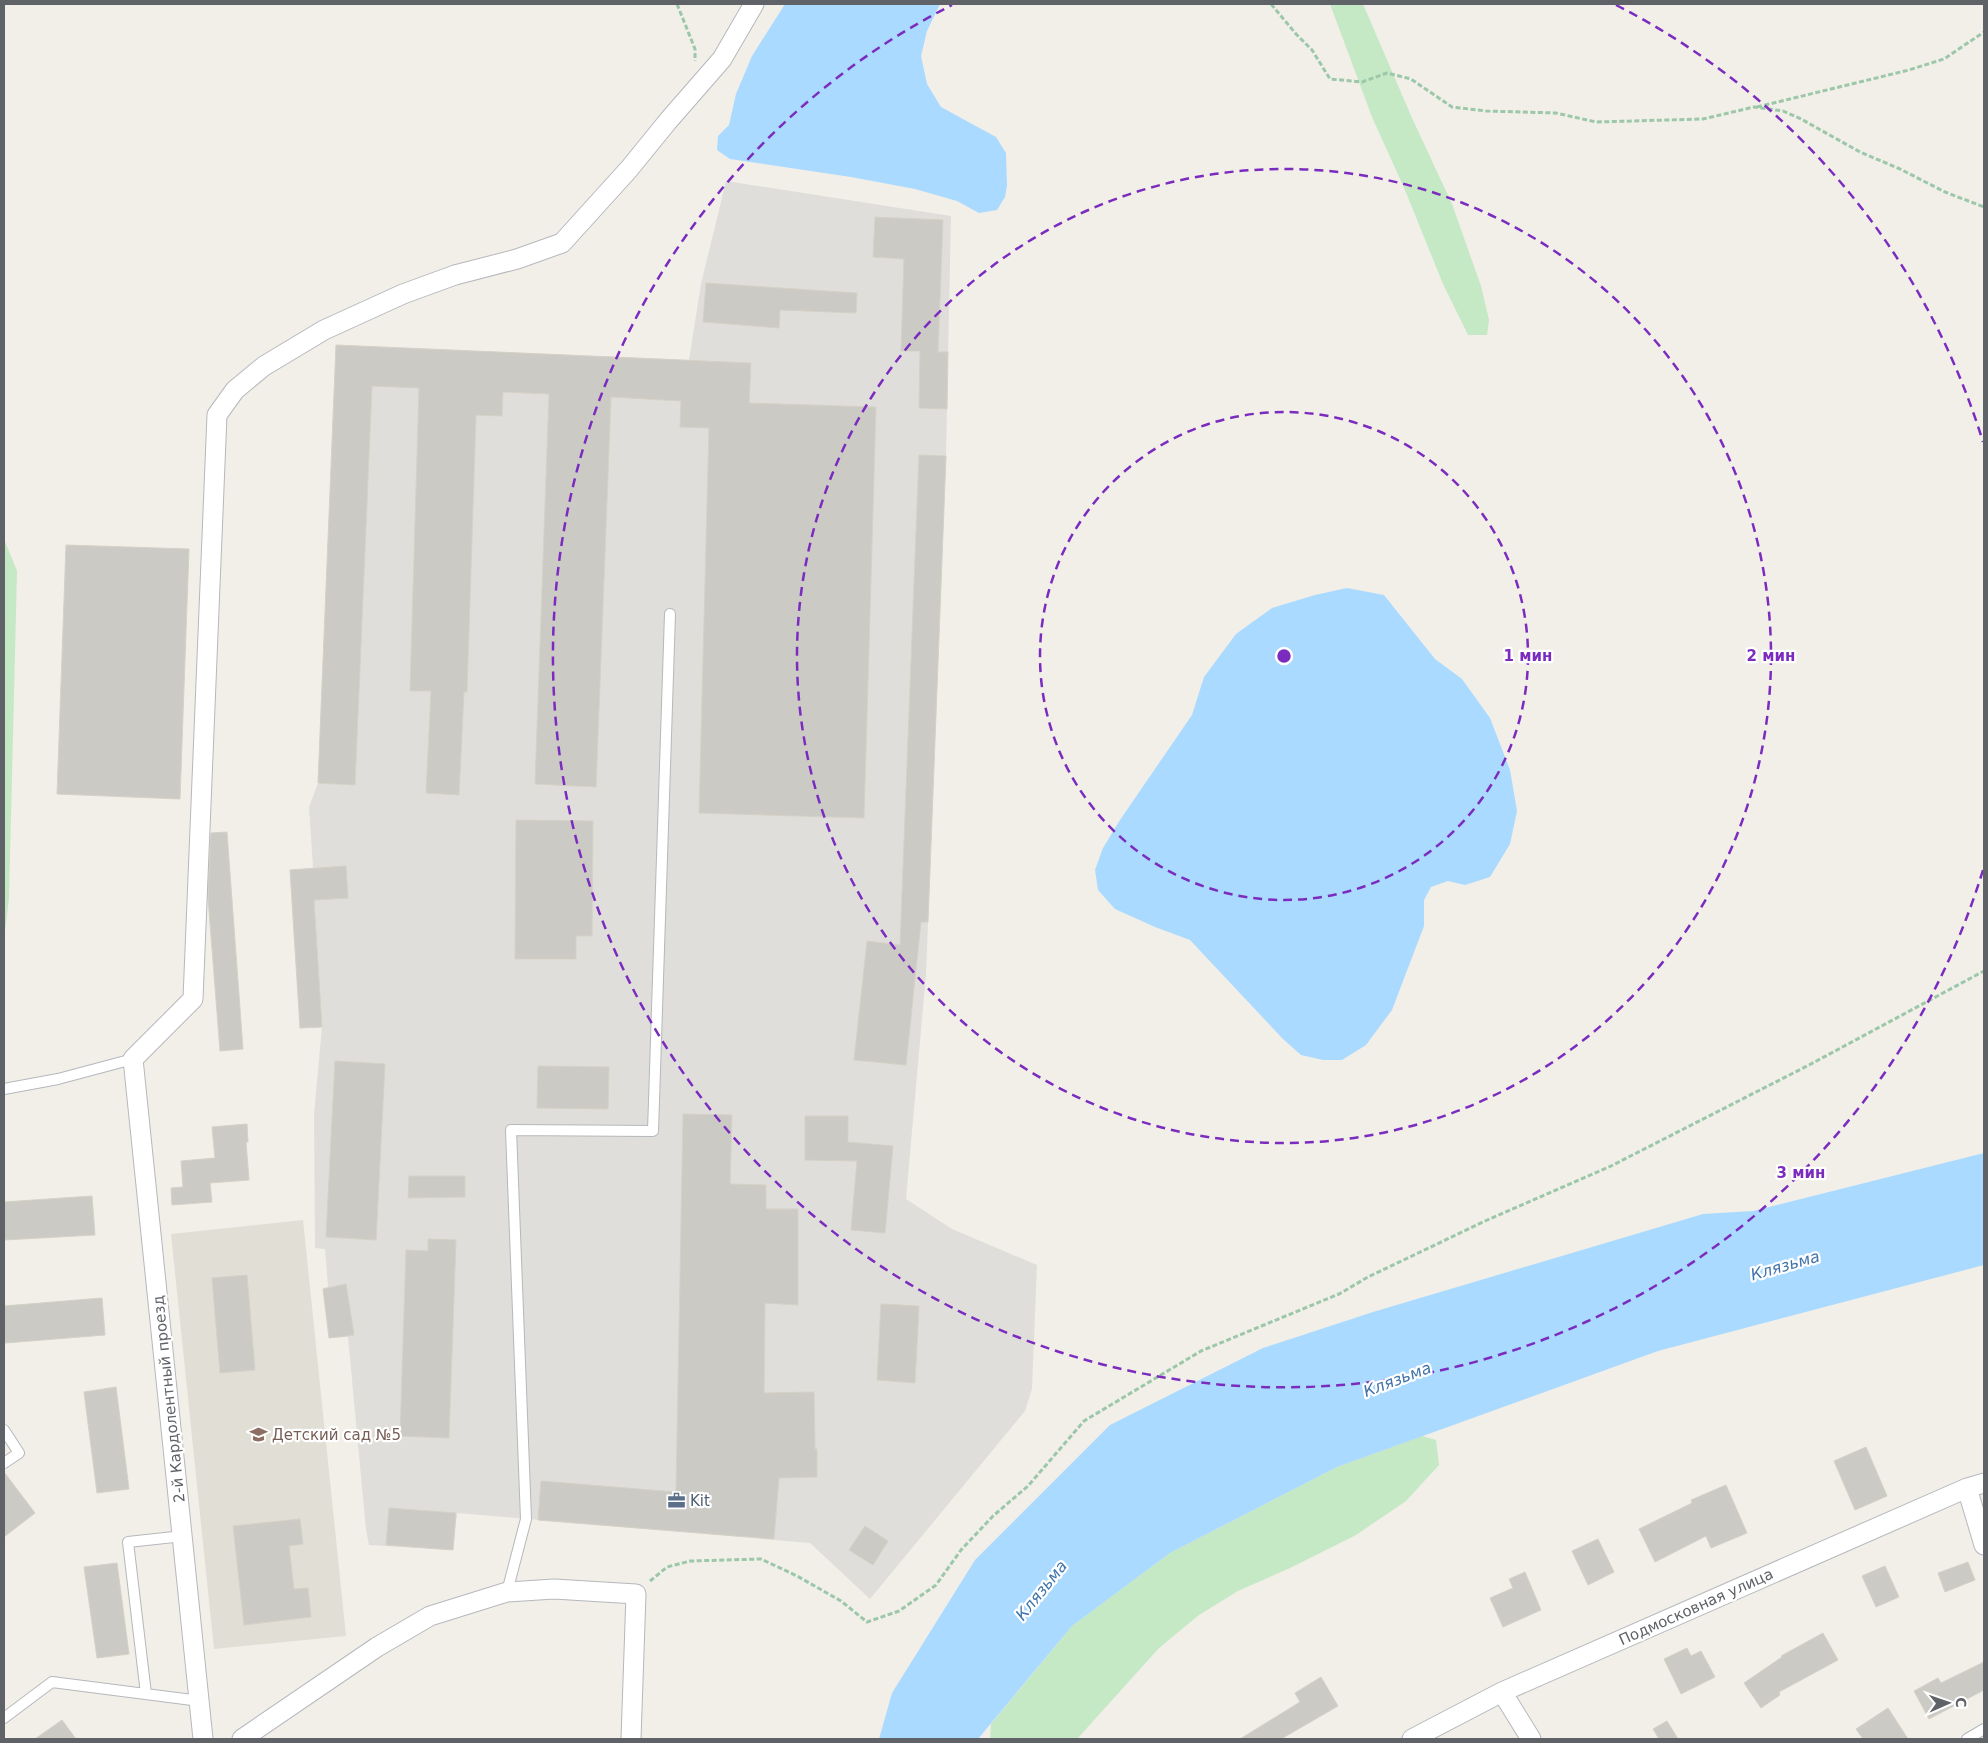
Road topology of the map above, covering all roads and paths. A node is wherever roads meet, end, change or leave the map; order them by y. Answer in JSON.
{"nodes":[{"id":1,"x":677,"y":4,"type":"edge"},
{"id":2,"x":754,"y":4,"type":"edge"},
{"id":3,"x":1271,"y":4,"type":"edge"},
{"id":4,"x":1984,"y":32,"type":"edge"},
{"id":5,"x":695,"y":89,"type":"junction"},
{"id":6,"x":1754,"y":107,"type":"junction"},
{"id":7,"x":1984,"y":207,"type":"edge"},
{"id":8,"x":670,"y":614,"type":"dead end"},
{"id":9,"x":1984,"y":971,"type":"edge"},
{"id":10,"x":133,"y":1059,"type":"junction"},
{"id":11,"x":4,"y":1089,"type":"edge"},
{"id":12,"x":4,"y":1430,"type":"edge"},
{"id":13,"x":4,"y":1464,"type":"edge"},
{"id":14,"x":1976,"y":1486,"type":"edge"},
{"id":15,"x":183,"y":1536,"type":"junction"},
{"id":16,"x":1984,"y":1545,"type":"edge"},
{"id":17,"x":506,"y":1592,"type":"junction"},
{"id":18,"x":636,"y":1594,"type":"junction"},
{"id":19,"x":1502,"y":1692,"type":"junction"},
{"id":20,"x":146,"y":1694,"type":"junction"},
{"id":21,"x":200,"y":1701,"type":"junction"},
{"id":22,"x":4,"y":1718,"type":"edge"},
{"id":23,"x":1984,"y":1729,"type":"edge"},
{"id":24,"x":204,"y":1739,"type":"edge"},
{"id":25,"x":242,"y":1739,"type":"edge"},
{"id":26,"x":631,"y":1739,"type":"edge"},
{"id":27,"x":1412,"y":1739,"type":"edge"},
{"id":28,"x":1531,"y":1739,"type":"edge"},
{"id":29,"x":1967,"y":1739,"type":"edge"}],
"edges":[{"from":1,"to":5,"type":"path"},
{"from":2,"to":5,"type":"street"},
{"from":3,"to":6,"type":"path"},
{"from":4,"to":6,"type":"path"},
{"from":5,"to":10,"type":"street"},
{"from":6,"to":7,"type":"path"},
{"from":8,"to":17,"type":"lane"},
{"from":9,"to":18,"type":"path"},
{"from":10,"to":11,"type":"lane"},
{"from":10,"to":15,"type":"street","name":"2-й Кардолентный проезд"},
{"from":12,"to":13,"type":"lane"},
{"from":14,"to":16,"type":"street"},
{"from":14,"to":19,"type":"street","name":"Подмосковная улица"},
{"from":15,"to":20,"type":"lane"},
{"from":15,"to":21,"type":"street","name":"2-й Кардолентный проезд"},
{"from":17,"to":18,"type":"street"},
{"from":17,"to":25,"type":"street"},
{"from":18,"to":26,"type":"street"},
{"from":19,"to":27,"type":"street","name":"Подмосковная улица"},
{"from":19,"to":28,"type":"street"},
{"from":20,"to":21,"type":"lane"},
{"from":20,"to":22,"type":"lane"},
{"from":21,"to":24,"type":"street","name":"2-й Кардолентный проезд"},
{"from":23,"to":29,"type":"lane"}]}
